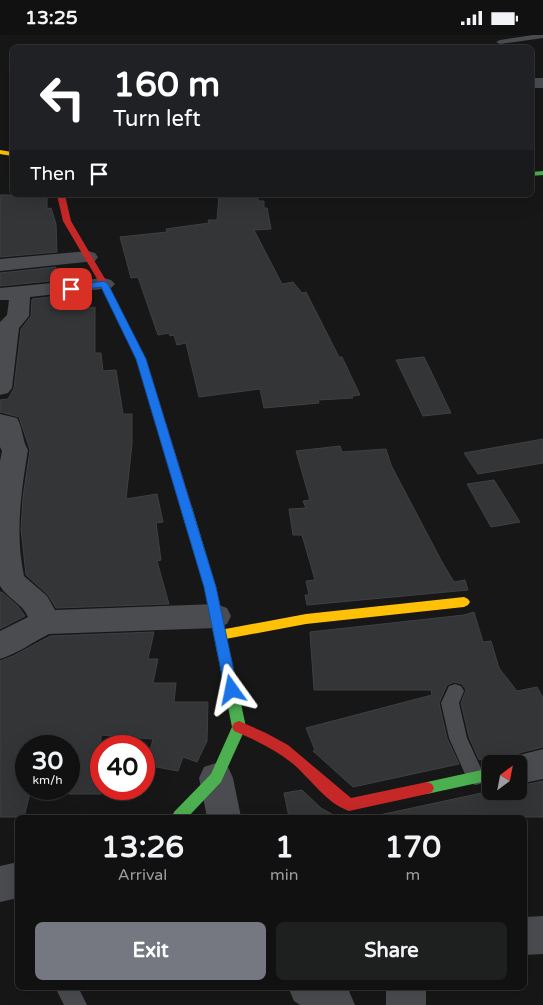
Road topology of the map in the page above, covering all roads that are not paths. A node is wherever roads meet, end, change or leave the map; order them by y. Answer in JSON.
{"nodes":[{"id":1,"x":543,"y":37,"type":"edge"},
{"id":2,"x":500,"y":41,"type":"dead end"},
{"id":3,"x":61,"y":197,"type":"edge"},
{"id":4,"x":88,"y":257,"type":"junction"},
{"id":5,"x":0,"y":265,"type":"edge"},
{"id":6,"x":104,"y":284,"type":"junction"},
{"id":7,"x":10,"y":293,"type":"edge"},
{"id":8,"x":0,"y":387,"type":"edge"},
{"id":9,"x":0,"y":422,"type":"edge"},
{"id":10,"x":9,"y":588,"type":"edge"},
{"id":11,"x":464,"y":602,"type":"dead end"},
{"id":12,"x":45,"y":622,"type":"junction"},
{"id":13,"x":218,"y":626,"type":"junction"},
{"id":14,"x":0,"y":647,"type":"edge"},
{"id":15,"x":454,"y":691,"type":"dead end"},
{"id":16,"x":239,"y":727,"type":"junction"},
{"id":17,"x":543,"y":764,"type":"edge"},
{"id":18,"x":528,"y":767,"type":"edge"},
{"id":19,"x":482,"y":773,"type":"edge"},
{"id":20,"x":482,"y":777,"type":"edge"},
{"id":21,"x":216,"y":778,"type":"junction"},
{"id":22,"x":350,"y":811,"type":"edge"},
{"id":23,"x":181,"y":815,"type":"edge"},
{"id":24,"x":224,"y":815,"type":"edge"},
{"id":25,"x":543,"y":935,"type":"edge"},
{"id":26,"x":527,"y":936,"type":"edge"},
{"id":27,"x":68,"y":990,"type":"edge"},
{"id":28,"x":312,"y":990,"type":"edge"},
{"id":29,"x":406,"y":990,"type":"edge"},
{"id":30,"x":76,"y":1005,"type":"edge"},
{"id":31,"x":335,"y":1005,"type":"edge"},
{"id":32,"x":406,"y":1005,"type":"edge"}],
"edges":[{"from":1,"to":2,"type":"lane"},
{"from":3,"to":4,"type":"street"},
{"from":4,"to":5,"type":"street"},
{"from":4,"to":6,"type":"street"},
{"from":6,"to":7,"type":"street"},
{"from":6,"to":13,"type":"street"},
{"from":7,"to":8,"type":"street"},
{"from":9,"to":10,"type":"street"},
{"from":10,"to":12,"type":"street"},
{"from":11,"to":13,"type":"street"},
{"from":12,"to":13,"type":"street"},
{"from":12,"to":14,"type":"street"},
{"from":13,"to":16,"type":"street"},
{"from":15,"to":19,"type":"lane"},
{"from":16,"to":21,"type":"street"},
{"from":16,"to":22,"type":"street"},
{"from":17,"to":18,"type":"street"},
{"from":20,"to":22,"type":"street"},
{"from":21,"to":23,"type":"street"},
{"from":21,"to":24,"type":"street"},
{"from":25,"to":26,"type":"street"},
{"from":27,"to":30,"type":"lane"},
{"from":28,"to":31,"type":"street"},
{"from":29,"to":32,"type":"street"}]}
